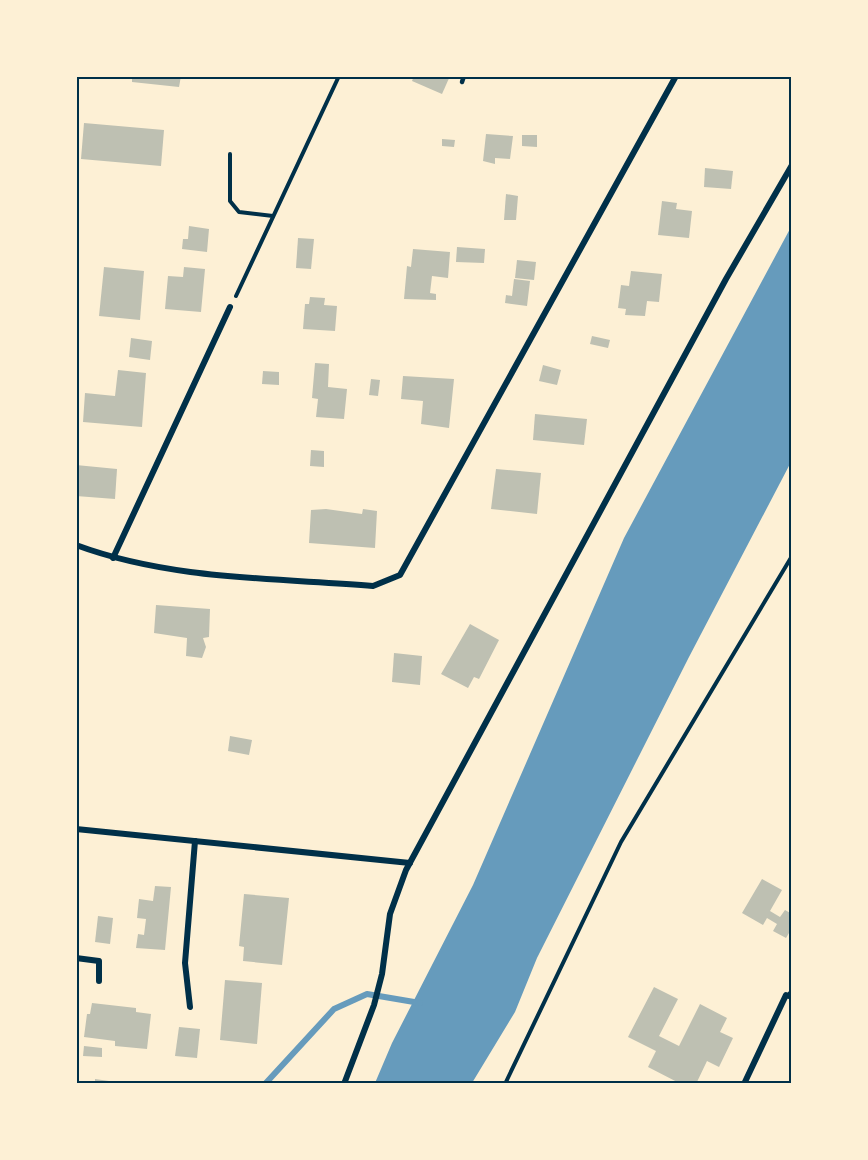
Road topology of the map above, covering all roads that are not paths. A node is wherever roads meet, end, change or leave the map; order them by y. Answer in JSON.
{"nodes":[{"id":1,"x":676,"y":76,"type":"edge"},
{"id":2,"x":792,"y":165,"type":"edge"},
{"id":3,"x":231,"y":307,"type":"road end"},
{"id":4,"x":76,"y":545,"type":"edge"},
{"id":5,"x":112,"y":558,"type":"junction"},
{"id":6,"x":76,"y":829,"type":"edge"},
{"id":7,"x":195,"y":842,"type":"junction"},
{"id":8,"x":410,"y":864,"type":"junction"},
{"id":9,"x":76,"y":958,"type":"edge"},
{"id":10,"x":99,"y":981,"type":"dead end"},
{"id":11,"x":792,"y":992,"type":"edge"},
{"id":12,"x":190,"y":1007,"type":"dead end"},
{"id":13,"x":344,"y":1083,"type":"edge"},
{"id":14,"x":744,"y":1083,"type":"edge"}],
"edges":[{"from":1,"to":5,"type":"street"},
{"from":2,"to":8,"type":"street"},
{"from":3,"to":5,"type":"street"},
{"from":4,"to":5,"type":"street"},
{"from":6,"to":7,"type":"street"},
{"from":7,"to":8,"type":"street"},
{"from":7,"to":12,"type":"street"},
{"from":8,"to":13,"type":"street"},
{"from":9,"to":10,"type":"street"},
{"from":11,"to":14,"type":"street"}]}
